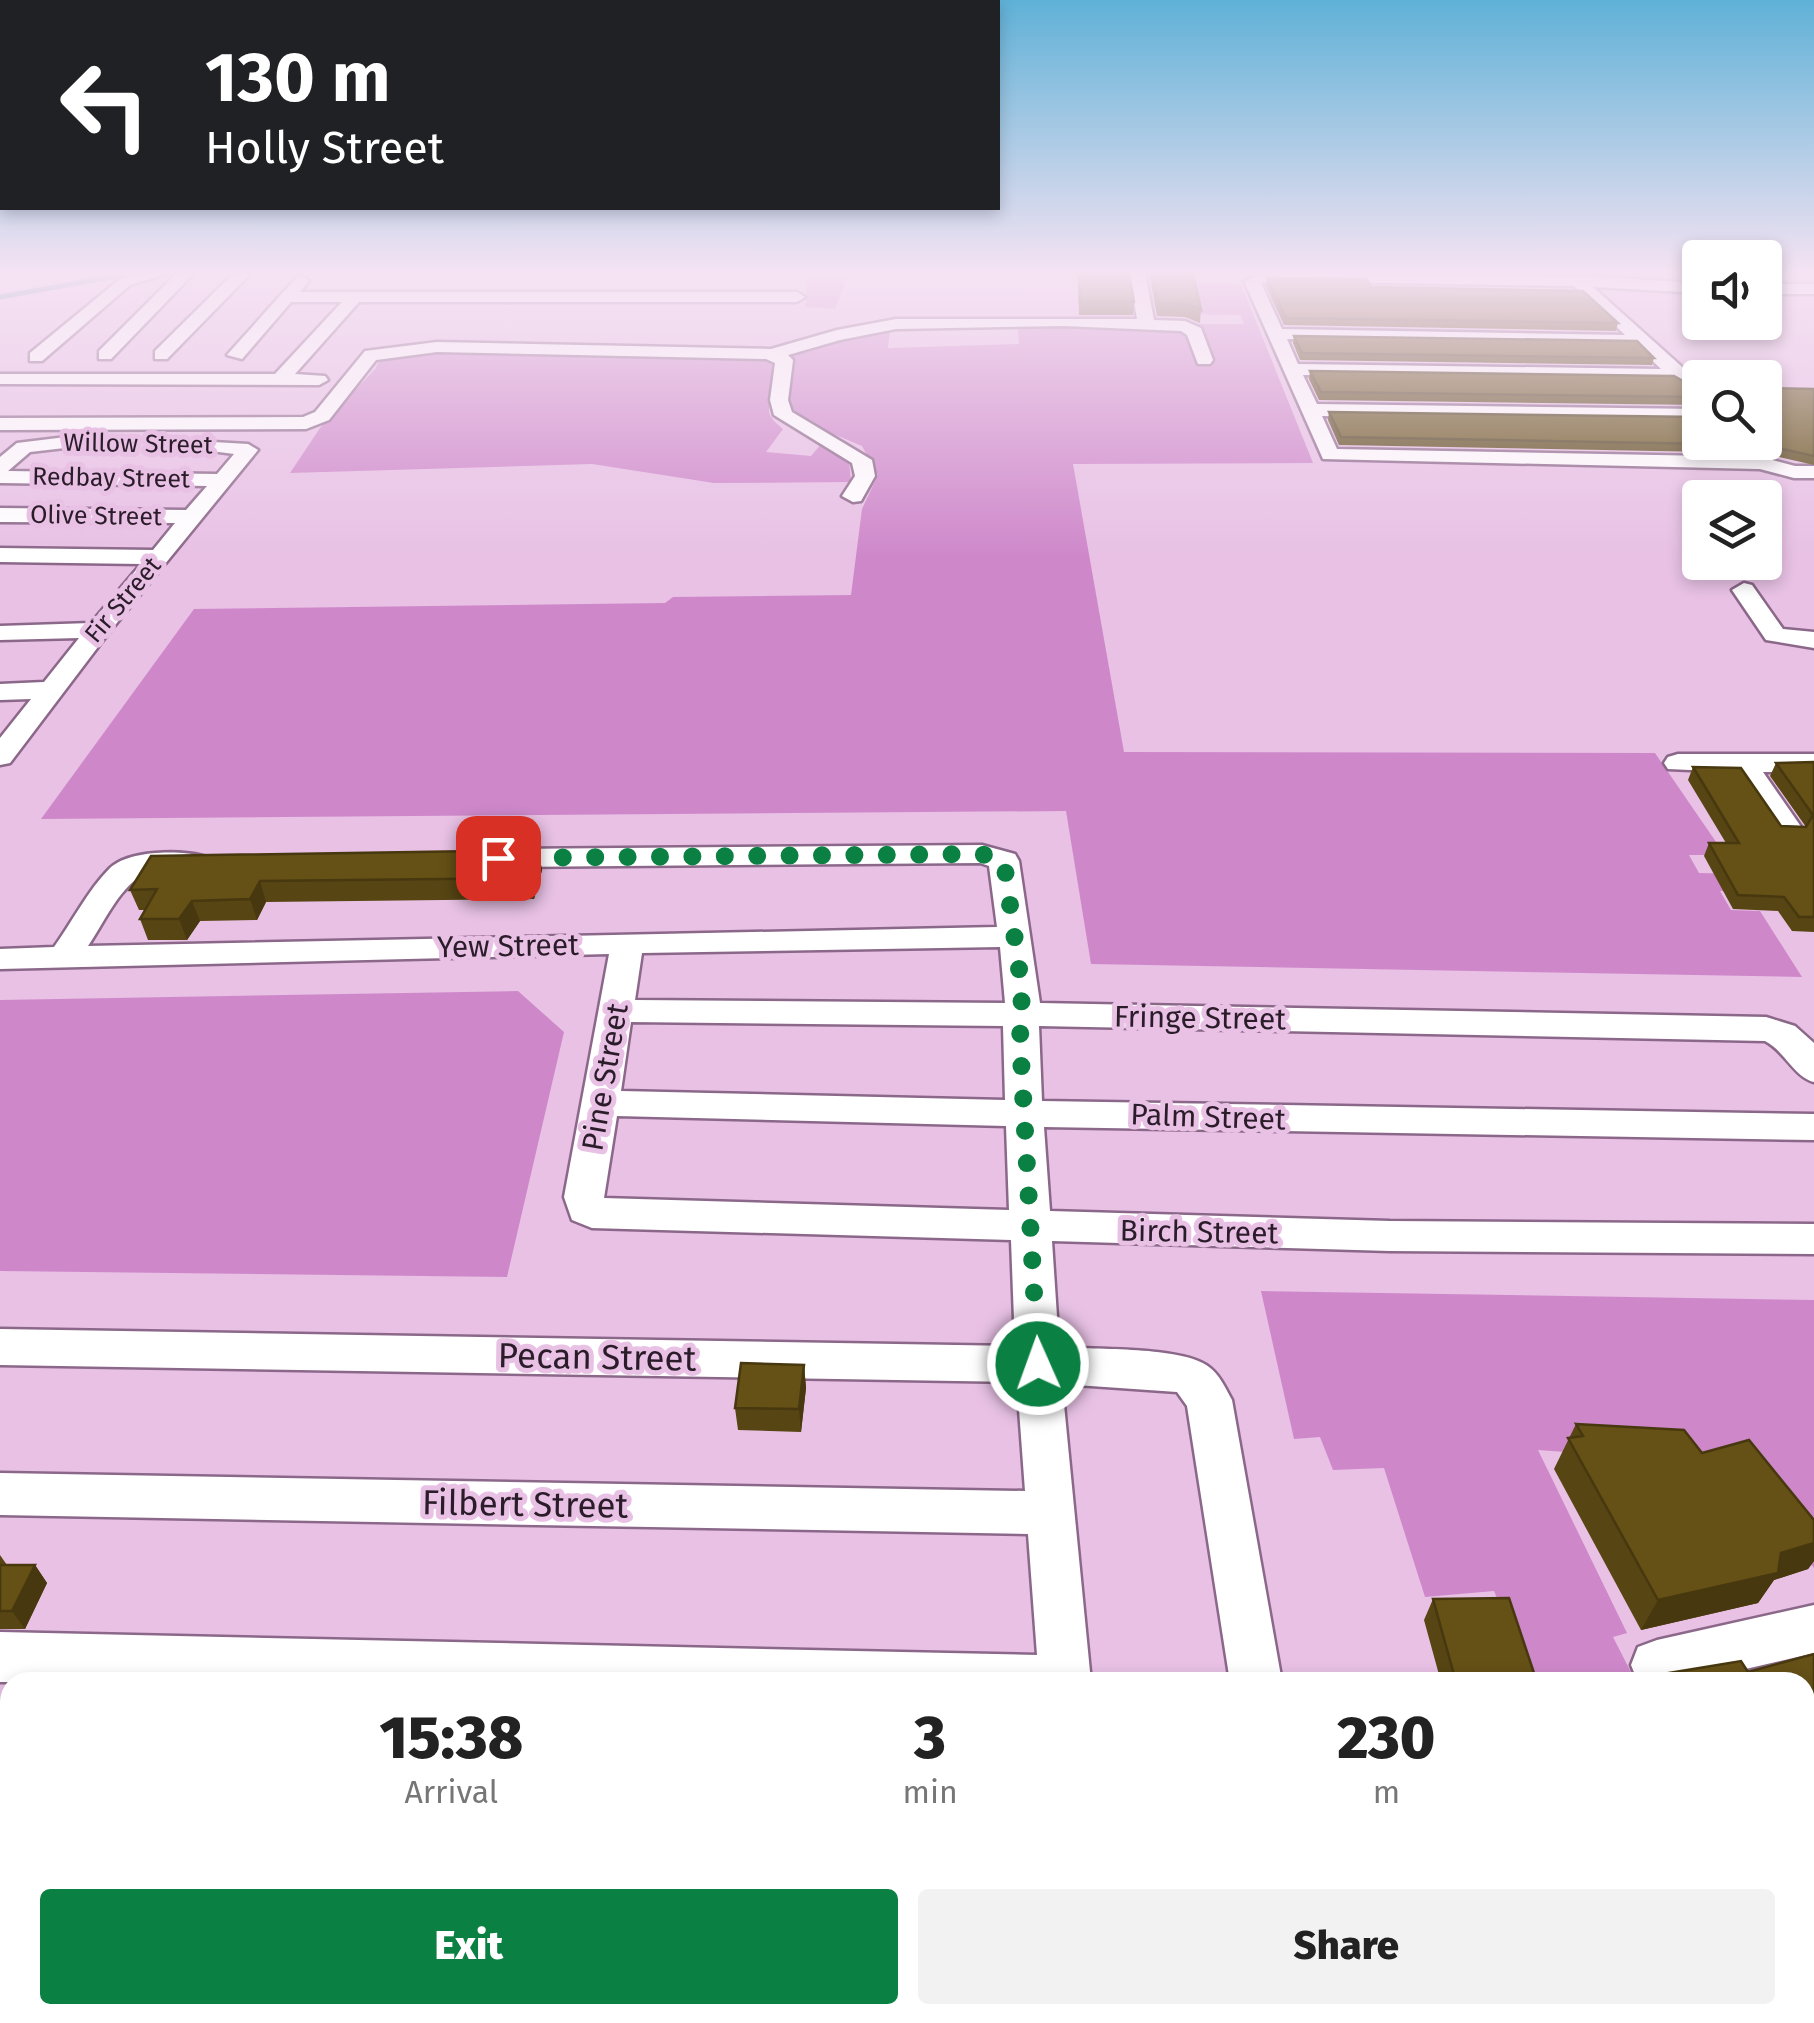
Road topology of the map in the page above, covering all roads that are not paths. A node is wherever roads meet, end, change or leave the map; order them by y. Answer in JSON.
{"nodes":[{"id":1,"x":292,"y":367,"type":"edge"},
{"id":2,"x":361,"y":367,"type":"edge"},
{"id":3,"x":783,"y":367,"type":"edge"},
{"id":4,"x":1669,"y":367,"type":"edge"},
{"id":5,"x":1291,"y":369,"type":"joint"},
{"id":6,"x":1677,"y":375,"type":"junction"},
{"id":7,"x":1682,"y":378,"type":"edge"},
{"id":8,"x":282,"y":379,"type":"junction"},
{"id":9,"x":0,"y":380,"type":"edge"},
{"id":10,"x":319,"y":380,"type":"dead end"},
{"id":11,"x":1308,"y":410,"type":"junction"},
{"id":12,"x":1682,"y":415,"type":"edge"},
{"id":13,"x":0,"y":424,"type":"edge"},
{"id":14,"x":246,"y":448,"type":"joint"},
{"id":15,"x":1767,"y":460,"type":"edge"},
{"id":16,"x":1772,"y":465,"type":"junction"},
{"id":17,"x":0,"y":467,"type":"edge"},
{"id":18,"x":1814,"y":472,"type":"edge"},
{"id":19,"x":0,"y":477,"type":"edge"},
{"id":20,"x":222,"y":480,"type":"junction"},
{"id":21,"x":853,"y":496,"type":"dead end"},
{"id":22,"x":0,"y":514,"type":"edge"},
{"id":23,"x":192,"y":517,"type":"junction"},
{"id":24,"x":0,"y":556,"type":"edge"},
{"id":25,"x":160,"y":557,"type":"junction"},
{"id":26,"x":1744,"y":590,"type":"dead end"},
{"id":27,"x":98,"y":630,"type":"junction"},
{"id":28,"x":0,"y":633,"type":"edge"},
{"id":29,"x":1814,"y":640,"type":"edge"},
{"id":30,"x":52,"y":690,"type":"junction"},
{"id":31,"x":0,"y":692,"type":"edge"},
{"id":32,"x":0,"y":757,"type":"edge"},
{"id":33,"x":1814,"y":763,"type":"edge"},
{"id":34,"x":1678,"y":764,"type":"dead end"},
{"id":35,"x":1743,"y":764,"type":"junction"},
{"id":36,"x":1789,"y":831,"type":"edge"},
{"id":37,"x":459,"y":858,"type":"edge"},
{"id":38,"x":226,"y":862,"type":"edge"},
{"id":39,"x":1015,"y":937,"type":"junction"},
{"id":40,"x":627,"y":944,"type":"junction"},
{"id":41,"x":64,"y":957,"type":"junction"},
{"id":42,"x":0,"y":960,"type":"edge"},
{"id":43,"x":617,"y":1010,"type":"junction"},
{"id":44,"x":1021,"y":1015,"type":"junction"},
{"id":45,"x":1814,"y":1070,"type":"edge"},
{"id":46,"x":602,"y":1103,"type":"junction"},
{"id":47,"x":1025,"y":1112,"type":"junction"},
{"id":48,"x":1814,"y":1128,"type":"edge"},
{"id":49,"x":586,"y":1209,"type":"joint"},
{"id":50,"x":1032,"y":1228,"type":"junction"},
{"id":51,"x":1814,"y":1239,"type":"edge"},
{"id":52,"x":0,"y":1348,"type":"edge"},
{"id":53,"x":1038,"y":1364,"type":"junction"},
{"id":54,"x":0,"y":1494,"type":"edge"},
{"id":55,"x":1050,"y":1513,"type":"junction"},
{"id":56,"x":1814,"y":1629,"type":"edge"},
{"id":57,"x":0,"y":1658,"type":"edge"},
{"id":58,"x":1657,"y":1665,"type":"dead end"},
{"id":59,"x":621,"y":1672,"type":"edge"},
{"id":60,"x":1063,"y":1672,"type":"edge"},
{"id":61,"x":1254,"y":1672,"type":"edge"}],
"edges":[{"from":1,"to":8,"type":"street"},
{"from":2,"to":13,"type":"street"},
{"from":3,"to":21,"type":"street"},
{"from":4,"to":6,"type":"street"},
{"from":5,"to":6,"type":"street"},
{"from":5,"to":11,"type":"street"},
{"from":6,"to":7,"type":"street"},
{"from":8,"to":9,"type":"street"},
{"from":8,"to":10,"type":"street"},
{"from":11,"to":12,"type":"street"},
{"from":11,"to":16,"type":"street"},
{"from":14,"to":17,"type":"street","name":"Willow Street"},
{"from":14,"to":20,"type":"street","name":"Fir Street"},
{"from":15,"to":16,"type":"street"},
{"from":16,"to":18,"type":"street"},
{"from":19,"to":20,"type":"street","name":"Redbay Street"},
{"from":20,"to":23,"type":"street","name":"Fir Street"},
{"from":22,"to":23,"type":"street","name":"Olive Street"},
{"from":23,"to":25,"type":"street","name":"Fir Street"},
{"from":24,"to":25,"type":"street"},
{"from":25,"to":27,"type":"street","name":"Fir Street"},
{"from":26,"to":29,"type":"street"},
{"from":27,"to":28,"type":"street"},
{"from":27,"to":30,"type":"street","name":"Fir Street"},
{"from":30,"to":31,"type":"street"},
{"from":30,"to":32,"type":"street","name":"Fir Street"},
{"from":33,"to":35,"type":"street"},
{"from":34,"to":35,"type":"street"},
{"from":35,"to":36,"type":"street"},
{"from":37,"to":39,"type":"street"},
{"from":38,"to":41,"type":"street"},
{"from":39,"to":40,"type":"street","name":"Yew Street"},
{"from":39,"to":44,"type":"street"},
{"from":40,"to":41,"type":"street","name":"Yew Street"},
{"from":40,"to":43,"type":"street","name":"Pine Street"},
{"from":41,"to":42,"type":"street","name":"Yew Street"},
{"from":43,"to":44,"type":"street","name":"Fringe Street"},
{"from":43,"to":46,"type":"street","name":"Pine Street"},
{"from":44,"to":45,"type":"street","name":"Fringe Street"},
{"from":44,"to":47,"type":"street"},
{"from":46,"to":47,"type":"street","name":"Palm Street"},
{"from":46,"to":49,"type":"street","name":"Pine Street"},
{"from":47,"to":48,"type":"street","name":"Palm Street"},
{"from":47,"to":50,"type":"street"},
{"from":49,"to":50,"type":"street","name":"Birch Street"},
{"from":50,"to":51,"type":"street","name":"Birch Street"},
{"from":50,"to":53,"type":"street"},
{"from":52,"to":53,"type":"street","name":"Pecan Street"},
{"from":53,"to":55,"type":"street"},
{"from":53,"to":61,"type":"street","name":"Pecan Street"},
{"from":54,"to":55,"type":"street","name":"Filbert Street"},
{"from":55,"to":60,"type":"street"},
{"from":56,"to":58,"type":"street"},
{"from":57,"to":59,"type":"street"}]}
